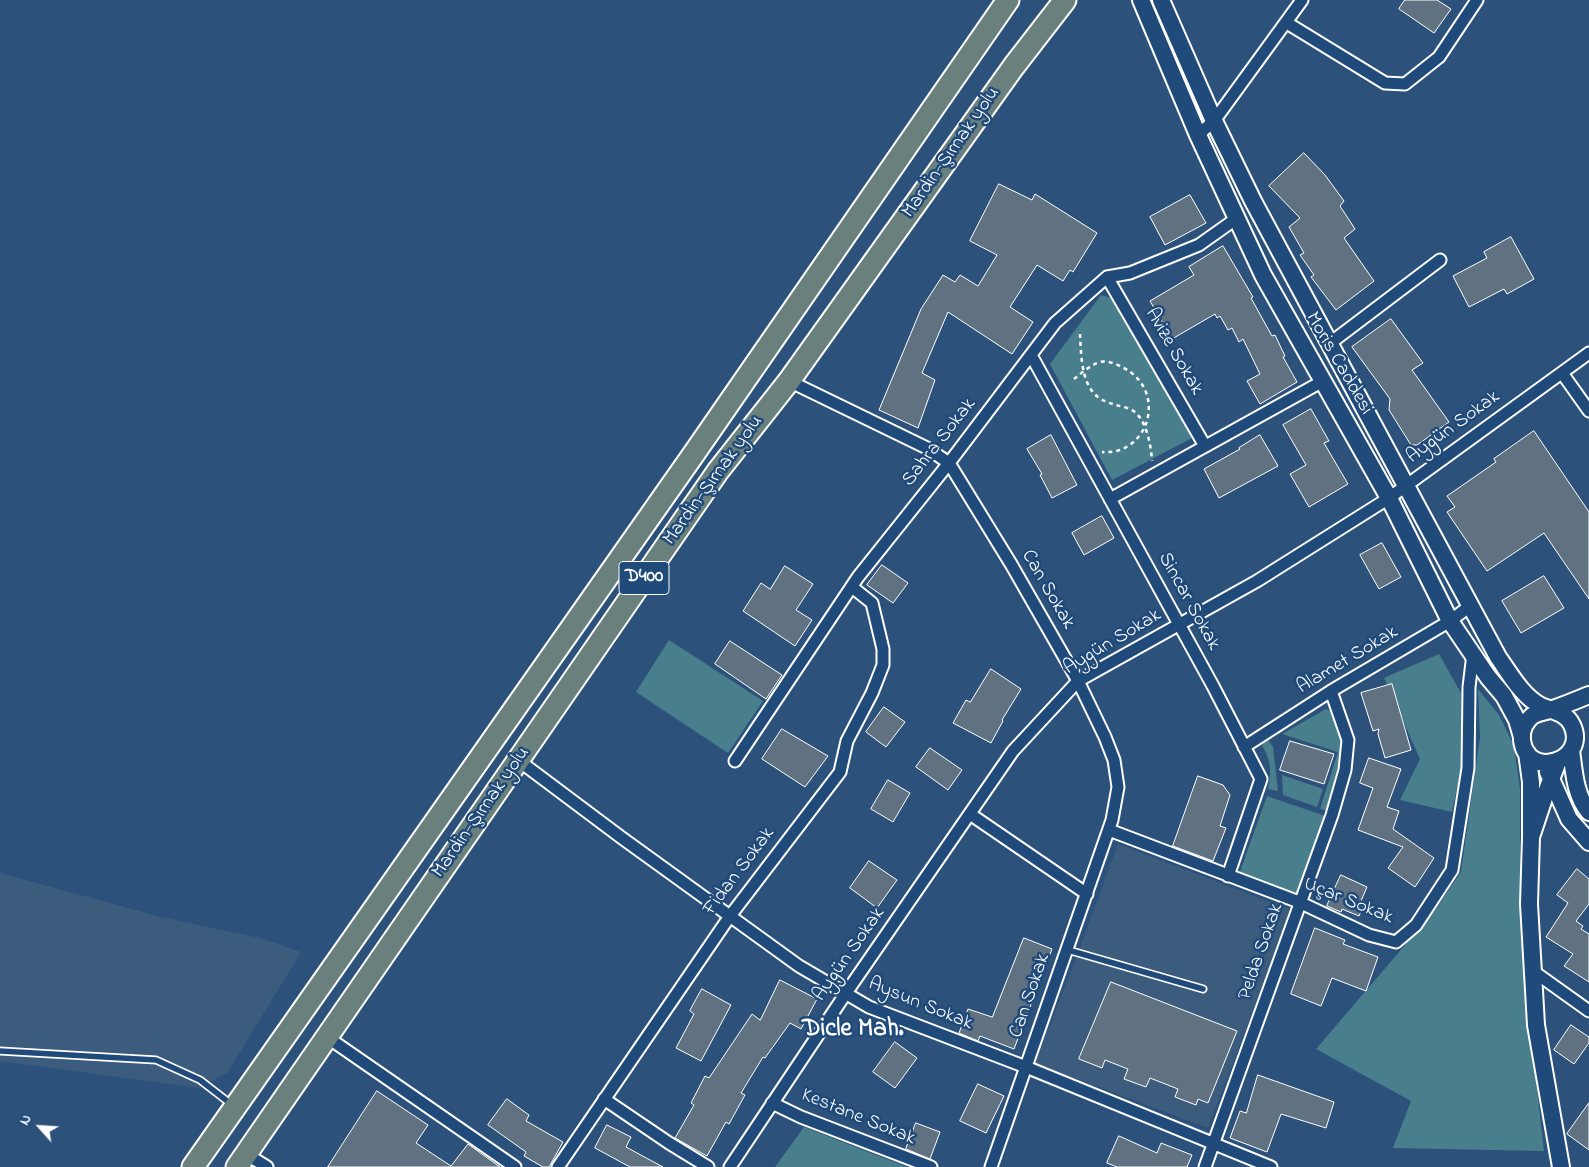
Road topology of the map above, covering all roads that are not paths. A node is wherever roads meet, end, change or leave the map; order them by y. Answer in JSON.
{"nodes":[{"id":1,"x":1008,"y":0,"type":"edge"},
{"id":2,"x":1065,"y":0,"type":"edge"},
{"id":3,"x":1141,"y":0,"type":"edge"},
{"id":4,"x":1161,"y":0,"type":"edge"},
{"id":5,"x":1302,"y":0,"type":"edge"},
{"id":6,"x":1477,"y":0,"type":"edge"},
{"id":7,"x":1287,"y":22,"type":"junction"},
{"id":8,"x":1214,"y":121,"type":"junction"},
{"id":9,"x":1198,"y":135,"type":"junction"},
{"id":10,"x":1237,"y":218,"type":"junction"},
{"id":11,"x":1440,"y":260,"type":"dead end"},
{"id":12,"x":1107,"y":277,"type":"junction"},
{"id":13,"x":1329,"y":344,"type":"junction"},
{"id":14,"x":1589,"y":353,"type":"edge"},
{"id":15,"x":1031,"y":355,"type":"junction"},
{"id":16,"x":1562,"y":373,"type":"junction"},
{"id":17,"x":789,"y":381,"type":"junction"},
{"id":18,"x":1323,"y":381,"type":"junction"},
{"id":19,"x":1589,"y":411,"type":"edge"},
{"id":20,"x":1205,"y":446,"type":"junction"},
{"id":21,"x":949,"y":464,"type":"junction"},
{"id":22,"x":1407,"y":486,"type":"junction"},
{"id":23,"x":1110,"y":498,"type":"junction"},
{"id":24,"x":1390,"y":498,"type":"junction"},
{"id":25,"x":852,"y":587,"type":"junction"},
{"id":26,"x":1470,"y":606,"type":"junction"},
{"id":27,"x":1450,"y":621,"type":"junction"},
{"id":28,"x":1178,"y":625,"type":"junction"},
{"id":29,"x":1472,"y":654,"type":"junction"},
{"id":30,"x":1078,"y":681,"type":"junction"},
{"id":31,"x":1331,"y":692,"type":"junction"},
{"id":32,"x":1589,"y":695,"type":"edge"},
{"id":33,"x":1551,"y":710,"type":"junction"},
{"id":34,"x":1589,"y":729,"type":"edge"},
{"id":35,"x":1522,"y":737,"type":"junction"},
{"id":36,"x":1573,"y":746,"type":"junction"},
{"id":37,"x":1244,"y":747,"type":"junction"},
{"id":38,"x":1527,"y":753,"type":"junction"},
{"id":39,"x":518,"y":760,"type":"junction"},
{"id":40,"x":734,"y":761,"type":"dead end"},
{"id":41,"x":1558,"y":761,"type":"junction"},
{"id":42,"x":1541,"y":762,"type":"junction"},
{"id":43,"x":1552,"y":778,"type":"junction"},
{"id":44,"x":1589,"y":812,"type":"edge"},
{"id":45,"x":970,"y":814,"type":"junction"},
{"id":46,"x":1109,"y":830,"type":"junction"},
{"id":47,"x":1531,"y":837,"type":"junction"},
{"id":48,"x":1589,"y":842,"type":"edge"},
{"id":49,"x":1228,"y":876,"type":"junction"},
{"id":50,"x":1086,"y":894,"type":"junction"},
{"id":51,"x":1299,"y":902,"type":"junction"},
{"id":52,"x":730,"y":916,"type":"junction"},
{"id":53,"x":1068,"y":950,"type":"junction"},
{"id":54,"x":1533,"y":971,"type":"junction"},
{"id":55,"x":1203,"y":989,"type":"dead end"},
{"id":56,"x":846,"y":993,"type":"junction"},
{"id":57,"x":1589,"y":1011,"type":"edge"},
{"id":58,"x":327,"y":1037,"type":"junction"},
{"id":59,"x":0,"y":1051,"type":"edge"},
{"id":60,"x":1026,"y":1067,"type":"junction"},
{"id":61,"x":604,"y":1099,"type":"junction"},
{"id":62,"x":772,"y":1103,"type":"junction"},
{"id":63,"x":234,"y":1107,"type":"junction"},
{"id":64,"x":1214,"y":1144,"type":"junction"},
{"id":65,"x":241,"y":1160,"type":"edge"},
{"id":66,"x":193,"y":1167,"type":"edge"},
{"id":67,"x":267,"y":1167,"type":"edge"},
{"id":68,"x":515,"y":1167,"type":"edge"},
{"id":69,"x":558,"y":1167,"type":"edge"},
{"id":70,"x":708,"y":1167,"type":"edge"},
{"id":71,"x":730,"y":1167,"type":"edge"},
{"id":72,"x":931,"y":1167,"type":"edge"},
{"id":73,"x":992,"y":1167,"type":"edge"},
{"id":74,"x":1206,"y":1167,"type":"edge"},
{"id":75,"x":1271,"y":1167,"type":"edge"},
{"id":76,"x":1561,"y":1167,"type":"edge"}],
"edges":[{"from":1,"to":63,"type":"highway","name":"Mardin-Şırnak yolu"},
{"from":2,"to":17,"type":"highway","name":"Mardin-Şırnak yolu","number":"D400"},
{"from":3,"to":9,"type":"street","name":"Moris Caddesi"},
{"from":4,"to":8,"type":"street","name":"Moris Caddesi"},
{"from":5,"to":7,"type":"street"},
{"from":6,"to":7,"type":"street"},
{"from":7,"to":8,"type":"street"},
{"from":8,"to":9,"type":"street"},
{"from":8,"to":13,"type":"street","name":"Moris Caddesi"},
{"from":9,"to":10,"type":"street","name":"Moris Caddesi"},
{"from":10,"to":12,"type":"street"},
{"from":10,"to":18,"type":"street","name":"Moris Caddesi"},
{"from":11,"to":13,"type":"street"},
{"from":12,"to":15,"type":"street","name":"Sahra Sokak"},
{"from":12,"to":20,"type":"street","name":"Avize Sokak"},
{"from":13,"to":22,"type":"street","name":"Moris Caddesi"},
{"from":14,"to":16,"type":"street","name":"Aygün Sokak"},
{"from":15,"to":21,"type":"street","name":"Sahra Sokak"},
{"from":15,"to":23,"type":"street","name":"Sincar Sokak"},
{"from":16,"to":19,"type":"street"},
{"from":16,"to":22,"type":"street","name":"Aygün Sokak"},
{"from":17,"to":21,"type":"street","name":"Can Sokak"},
{"from":17,"to":39,"type":"highway","name":"Mardin-Şırnak yolu","number":"D400"},
{"from":18,"to":20,"type":"street"},
{"from":18,"to":24,"type":"street","name":"Moris Caddesi"},
{"from":20,"to":23,"type":"street"},
{"from":21,"to":25,"type":"street","name":"Sahra Sokak"},
{"from":21,"to":30,"type":"street","name":"Can Sokak"},
{"from":22,"to":24,"type":"street","name":"Aygün Sokak"},
{"from":22,"to":26,"type":"street","name":"Moris Caddesi"},
{"from":23,"to":28,"type":"street","name":"Sincar Sokak"},
{"from":24,"to":27,"type":"street","name":"Moris Caddesi"},
{"from":24,"to":28,"type":"street","name":"Aygün Sokak"},
{"from":25,"to":40,"type":"street","name":"Sahra Sokak"},
{"from":25,"to":52,"type":"street","name":"Fidan Sokak"},
{"from":26,"to":27,"type":"street","name":"Alamet Sokak"},
{"from":26,"to":33,"type":"street","name":"Moris Caddesi"},
{"from":27,"to":29,"type":"street","name":"Moris Caddesi"},
{"from":27,"to":31,"type":"street","name":"Alamet Sokak"},
{"from":28,"to":30,"type":"street","name":"Aygün Sokak"},
{"from":28,"to":37,"type":"street","name":"Sincar Sokak"},
{"from":29,"to":35,"type":"street","name":"Moris Caddesi"},
{"from":29,"to":51,"type":"street","name":"Uçar Sokak"},
{"from":30,"to":45,"type":"street","name":"Aygün Sokak"},
{"from":30,"to":46,"type":"street","name":"Can Sokak"},
{"from":31,"to":37,"type":"street","name":"Alamet Sokak"},
{"from":31,"to":51,"type":"street","name":"Pelda Sokak"},
{"from":32,"to":33,"type":"street"},
{"from":33,"to":35,"type":"street"},
{"from":33,"to":36,"type":"street"},
{"from":34,"to":36,"type":"street"},
{"from":35,"to":38,"type":"street"},
{"from":36,"to":41,"type":"street"},
{"from":36,"to":44,"type":"street"},
{"from":37,"to":49,"type":"street","name":"Sincar Sokak"},
{"from":38,"to":42,"type":"street"},
{"from":38,"to":47,"type":"street"},
{"from":39,"to":52,"type":"street","name":"Aysun Sokak"},
{"from":39,"to":58,"type":"highway","name":"Mardin-Şırnak yolu","number":"D400"},
{"from":41,"to":42,"type":"street"},
{"from":41,"to":43,"type":"street"},
{"from":42,"to":43,"type":"street"},
{"from":43,"to":47,"type":"street"},
{"from":43,"to":48,"type":"street"},
{"from":45,"to":50,"type":"street"},
{"from":45,"to":56,"type":"street","name":"Aygün Sokak"},
{"from":46,"to":49,"type":"street","name":"Uçar Sokak"},
{"from":46,"to":50,"type":"street","name":"Can Sokak"},
{"from":47,"to":54,"type":"street"},
{"from":49,"to":51,"type":"street","name":"Uçar Sokak"},
{"from":50,"to":53,"type":"street","name":"Can Sokak"},
{"from":51,"to":64,"type":"street","name":"Pelda Sokak"},
{"from":52,"to":56,"type":"street","name":"Aysun Sokak"},
{"from":52,"to":61,"type":"street","name":"Fidan Sokak"},
{"from":53,"to":55,"type":"lane"},
{"from":53,"to":60,"type":"street","name":"Can Sokak"},
{"from":54,"to":57,"type":"street"},
{"from":54,"to":76,"type":"street"},
{"from":56,"to":60,"type":"street","name":"Aysun Sokak"},
{"from":56,"to":62,"type":"street","name":"Aygün Sokak"},
{"from":58,"to":65,"type":"highway","name":"Mardin-Şırnak yolu","number":"D400"},
{"from":58,"to":68,"type":"street"},
{"from":59,"to":63,"type":"lane"},
{"from":60,"to":64,"type":"street","name":"Aysun Sokak"},
{"from":60,"to":73,"type":"street","name":"Can Sokak"},
{"from":61,"to":69,"type":"street","name":"Fidan Sokak"},
{"from":61,"to":70,"type":"street"},
{"from":62,"to":71,"type":"street","name":"Aygün Sokak"},
{"from":62,"to":72,"type":"street","name":"Kestane Sokak"},
{"from":63,"to":66,"type":"highway","name":"Mardin-Şırnak yolu"},
{"from":64,"to":74,"type":"street","name":"Pelda Sokak"},
{"from":64,"to":75,"type":"street","name":"Aysun Sokak"},
{"from":65,"to":67,"type":"street"}]}
